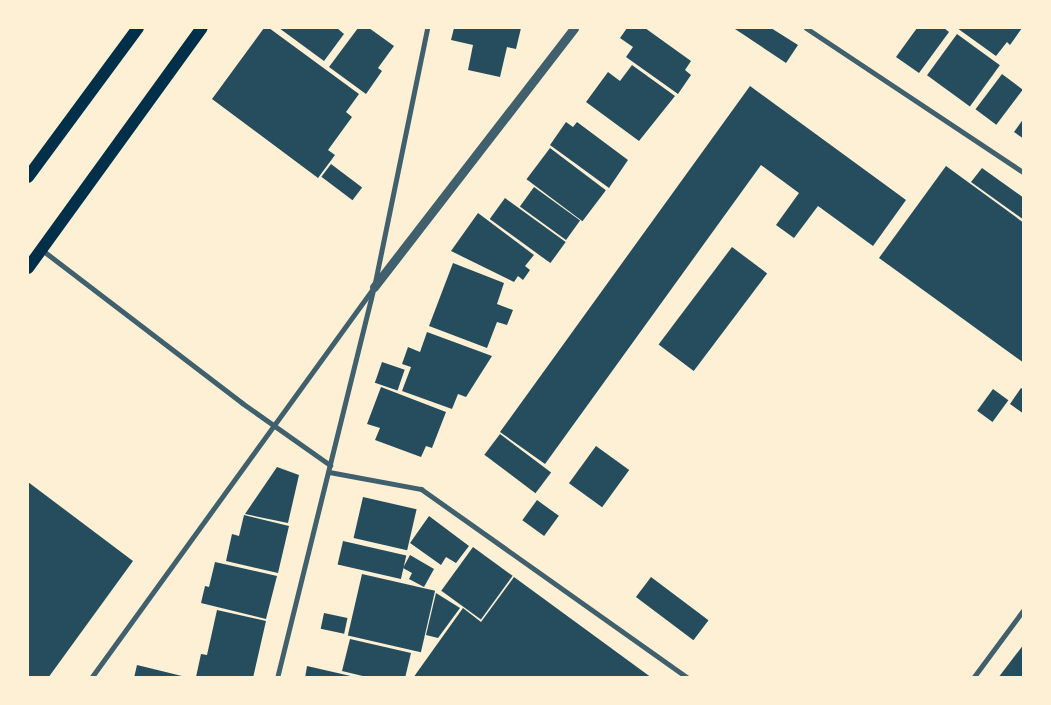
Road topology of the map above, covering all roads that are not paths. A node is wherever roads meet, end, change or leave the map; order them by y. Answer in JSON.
{"nodes":[{"id":1,"x":138,"y":28,"type":"edge"},
{"id":2,"x":202,"y":28,"type":"edge"},
{"id":3,"x":427,"y":28,"type":"edge"},
{"id":4,"x":574,"y":28,"type":"edge"},
{"id":5,"x":806,"y":28,"type":"edge"},
{"id":6,"x":1024,"y":173,"type":"edge"},
{"id":7,"x":28,"y":177,"type":"edge"},
{"id":8,"x":41,"y":250,"type":"junction"},
{"id":9,"x":28,"y":268,"type":"edge"},
{"id":10,"x":374,"y":287,"type":"junction"},
{"id":11,"x":275,"y":424,"type":"junction"},
{"id":12,"x":330,"y":465,"type":"junction"},
{"id":13,"x":329,"y":472,"type":"junction"},
{"id":14,"x":1024,"y":608,"type":"edge"},
{"id":15,"x":92,"y":678,"type":"edge"},
{"id":16,"x":277,"y":678,"type":"edge"},
{"id":17,"x":688,"y":678,"type":"edge"},
{"id":18,"x":973,"y":678,"type":"edge"}],
"edges":[{"from":1,"to":7,"type":"main road"},
{"from":2,"to":8,"type":"main road"},
{"from":3,"to":10,"type":"street"},
{"from":4,"to":10,"type":"street"},
{"from":5,"to":6,"type":"street"},
{"from":8,"to":9,"type":"main road"},
{"from":8,"to":11,"type":"street"},
{"from":10,"to":11,"type":"street"},
{"from":10,"to":12,"type":"street"},
{"from":11,"to":12,"type":"street"},
{"from":11,"to":15,"type":"street"},
{"from":12,"to":13,"type":"street"},
{"from":13,"to":16,"type":"street"},
{"from":13,"to":17,"type":"street"},
{"from":14,"to":18,"type":"street"}]}
